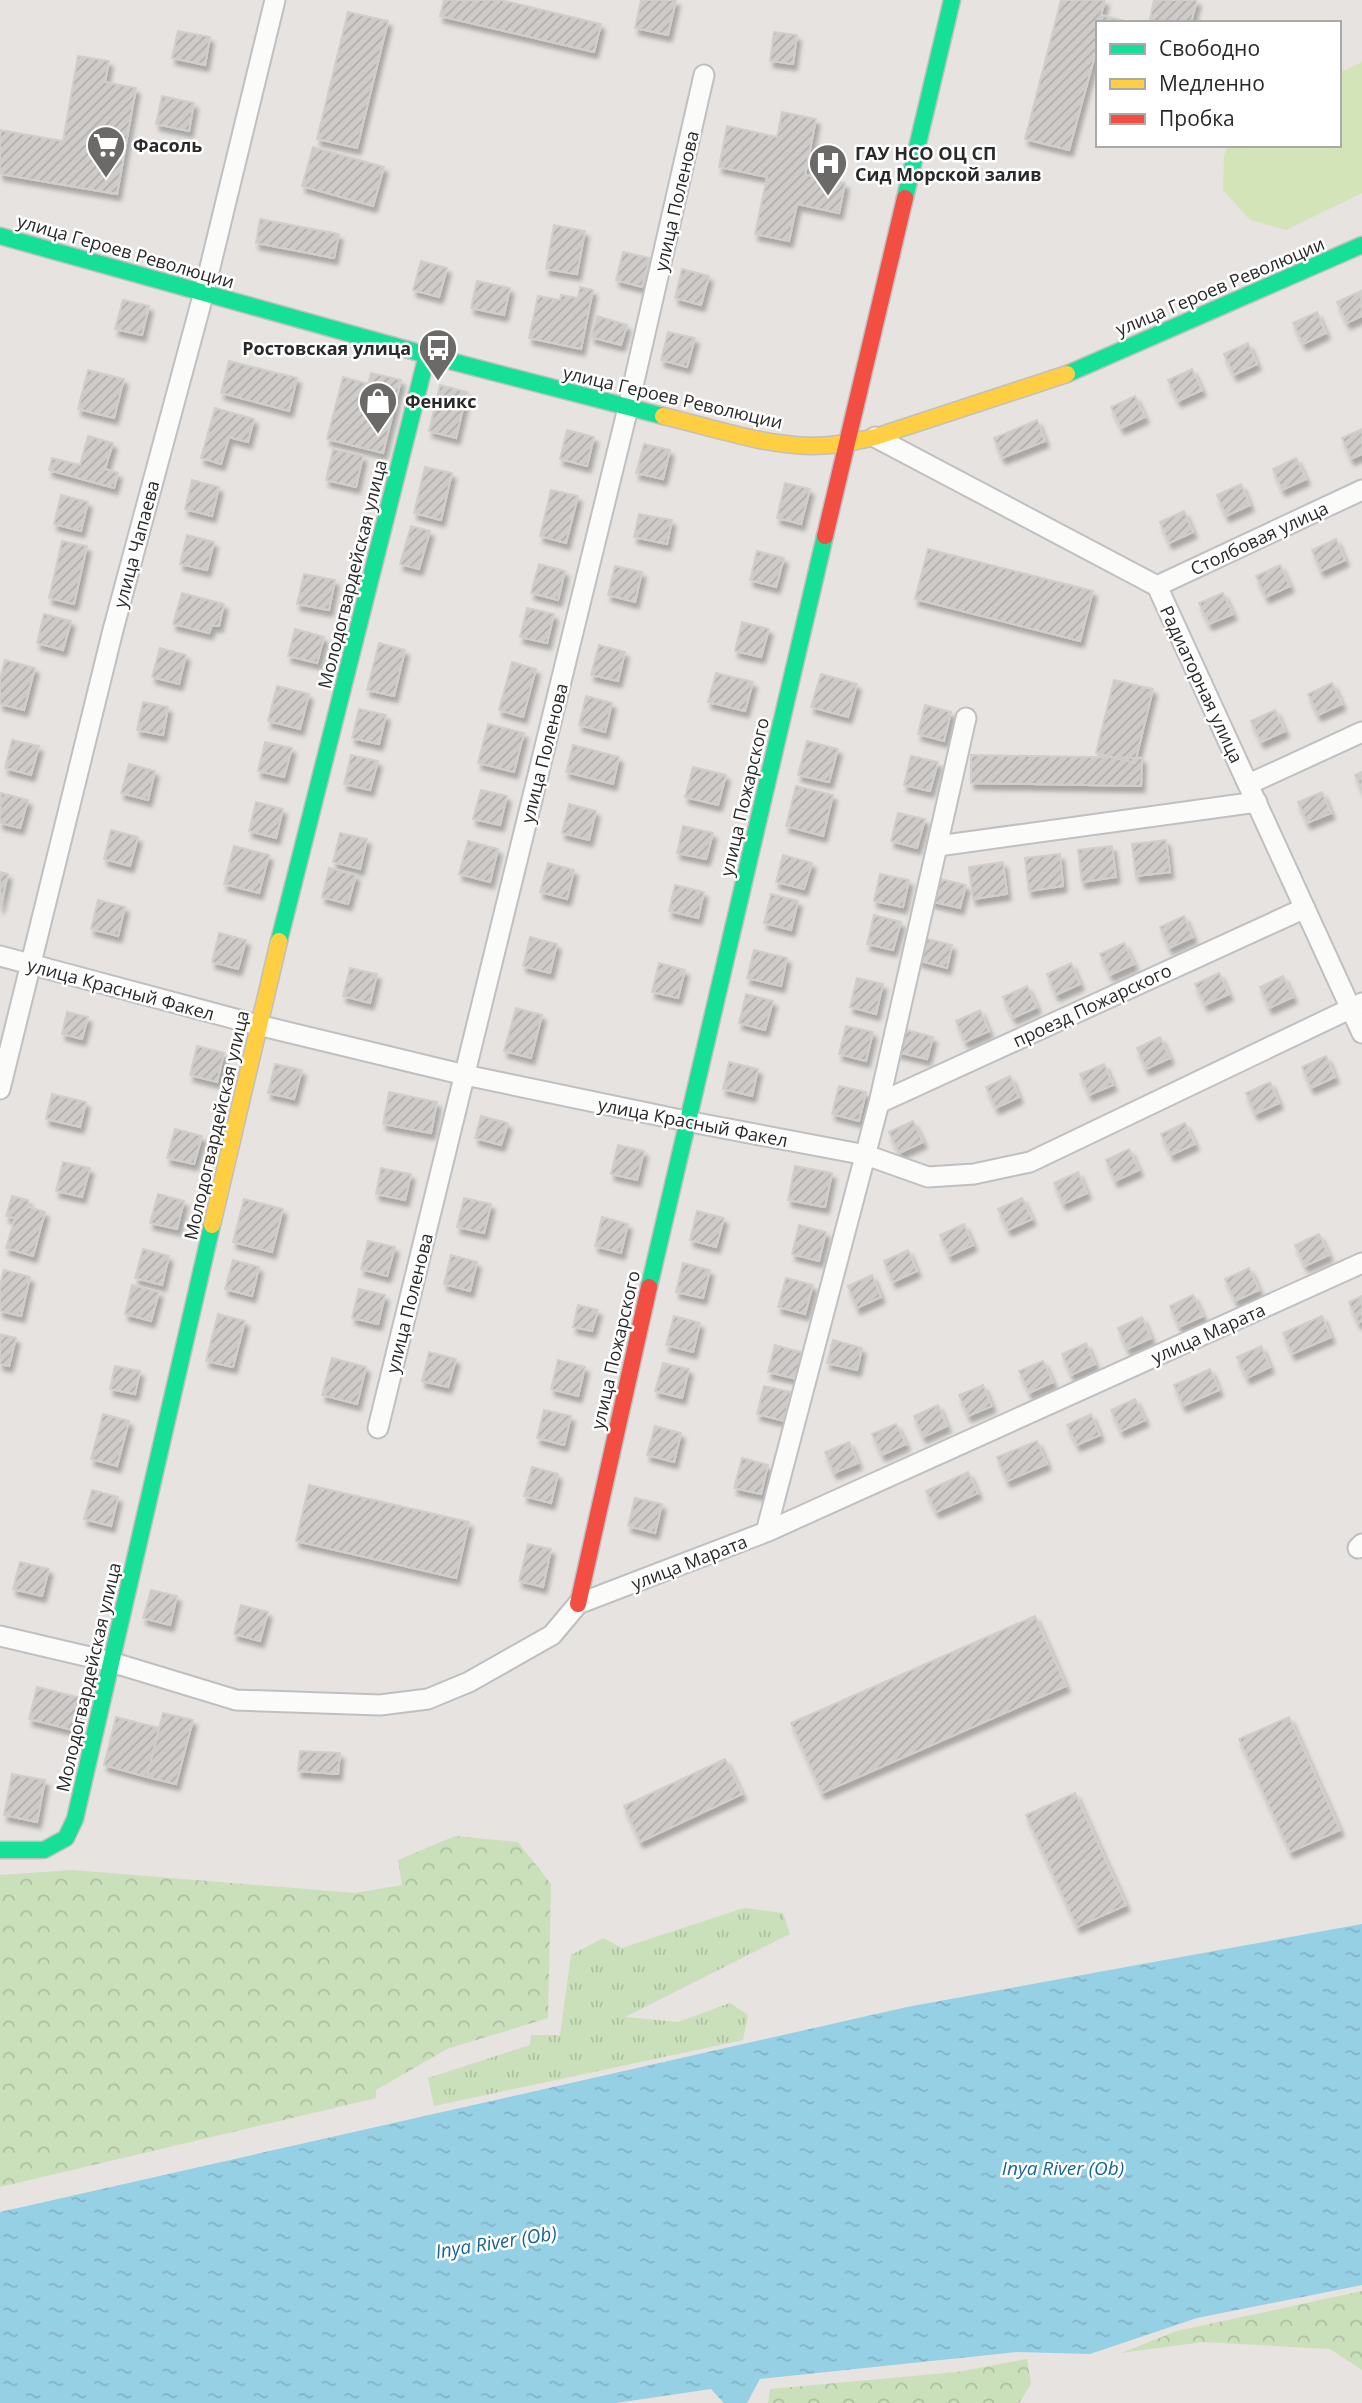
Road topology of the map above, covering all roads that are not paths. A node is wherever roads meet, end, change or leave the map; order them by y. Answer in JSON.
{"nodes":[{"id":1,"x":275,"y":0,"type":"edge"},
{"id":2,"x":952,"y":0,"type":"edge"},
{"id":3,"x":704,"y":75,"type":"dead end"},
{"id":4,"x":0,"y":236,"type":"edge"},
{"id":5,"x":1362,"y":245,"type":"edge"},
{"id":6,"x":204,"y":292,"type":"junction"},
{"id":7,"x":426,"y":355,"type":"junction"},
{"id":8,"x":628,"y":408,"type":"junction"},
{"id":9,"x":875,"y":437,"type":"junction"},
{"id":10,"x":848,"y":443,"type":"junction"},
{"id":11,"x":1362,"y":490,"type":"edge"},
{"id":12,"x":1157,"y":586,"type":"junction"},
{"id":13,"x":967,"y":719,"type":"dead end"},
{"id":14,"x":1362,"y":732,"type":"edge"},
{"id":15,"x":1253,"y":793,"type":"junction"},
{"id":16,"x":938,"y":846,"type":"junction"},
{"id":17,"x":1306,"y":908,"type":"junction"},
{"id":18,"x":0,"y":956,"type":"edge"},
{"id":19,"x":30,"y":964,"type":"junction"},
{"id":20,"x":1356,"y":1006,"type":"edge"},
{"id":21,"x":258,"y":1026,"type":"junction"},
{"id":22,"x":1362,"y":1033,"type":"edge"},
{"id":23,"x":465,"y":1075,"type":"junction"},
{"id":24,"x":0,"y":1089,"type":"edge"},
{"id":25,"x":879,"y":1103,"type":"junction"},
{"id":26,"x":686,"y":1121,"type":"junction"},
{"id":27,"x":866,"y":1155,"type":"junction"},
{"id":28,"x":1362,"y":1264,"type":"edge"},
{"id":29,"x":378,"y":1428,"type":"dead end"},
{"id":30,"x":766,"y":1532,"type":"junction"},
{"id":31,"x":578,"y":1604,"type":"junction"},
{"id":32,"x":0,"y":1636,"type":"edge"},
{"id":33,"x":111,"y":1662,"type":"junction"},
{"id":34,"x":0,"y":1850,"type":"edge"}],
"edges":[{"from":1,"to":6,"type":"street","name":"улица Чапаева"},
{"from":2,"to":10,"type":"street","name":"улица Пожарского"},
{"from":3,"to":8,"type":"street","name":"улица Поленова"},
{"from":4,"to":6,"type":"street","name":"улица Героев Революции"},
{"from":5,"to":9,"type":"street","name":"улица Героев Революции"},
{"from":6,"to":7,"type":"street","name":"улица Героев Революции"},
{"from":6,"to":19,"type":"street","name":"улица Чапаева"},
{"from":7,"to":8,"type":"street","name":"улица Героев Революции"},
{"from":7,"to":21,"type":"street","name":"Молодогвардейская улица"},
{"from":8,"to":10,"type":"street","name":"улица Героев Революции"},
{"from":8,"to":23,"type":"street","name":"улица Поленова"},
{"from":9,"to":10,"type":"street","name":"улица Героев Революции"},
{"from":9,"to":12,"type":"street","name":"Радиаторная улица"},
{"from":10,"to":26,"type":"street","name":"улица Пожарского"},
{"from":11,"to":12,"type":"street","name":"Столбовая улица"},
{"from":12,"to":15,"type":"street","name":"Радиаторная улица"},
{"from":13,"to":16,"type":"street"},
{"from":14,"to":15,"type":"street"},
{"from":15,"to":16,"type":"street"},
{"from":15,"to":17,"type":"street","name":"Радиаторная улица"},
{"from":16,"to":25,"type":"street"},
{"from":17,"to":20,"type":"street","name":"Радиаторная улица"},
{"from":17,"to":25,"type":"street","name":"проезд Пожарского"},
{"from":18,"to":19,"type":"street","name":"улица Красный Факел"},
{"from":19,"to":21,"type":"street","name":"улица Красный Факел"},
{"from":19,"to":24,"type":"street","name":"улица Чапаева"},
{"from":20,"to":22,"type":"street","name":"Радиаторная улица"},
{"from":20,"to":27,"type":"street","name":"улица Красный Факел"},
{"from":21,"to":23,"type":"street","name":"улица Красный Факел"},
{"from":21,"to":33,"type":"street","name":"Молодогвардейская улица"},
{"from":23,"to":26,"type":"street","name":"улица Красный Факел"},
{"from":23,"to":29,"type":"street","name":"улица Поленова"},
{"from":25,"to":27,"type":"street"},
{"from":26,"to":27,"type":"street","name":"улица Красный Факел"},
{"from":26,"to":31,"type":"street","name":"улица Пожарского"},
{"from":27,"to":30,"type":"street"},
{"from":28,"to":30,"type":"street","name":"улица Марата"},
{"from":30,"to":31,"type":"street","name":"улица Марата"},
{"from":31,"to":33,"type":"street","name":"улица Марата"},
{"from":32,"to":33,"type":"street","name":"улица Марата"},
{"from":33,"to":34,"type":"street","name":"Молодогвардейская улица"}]}
